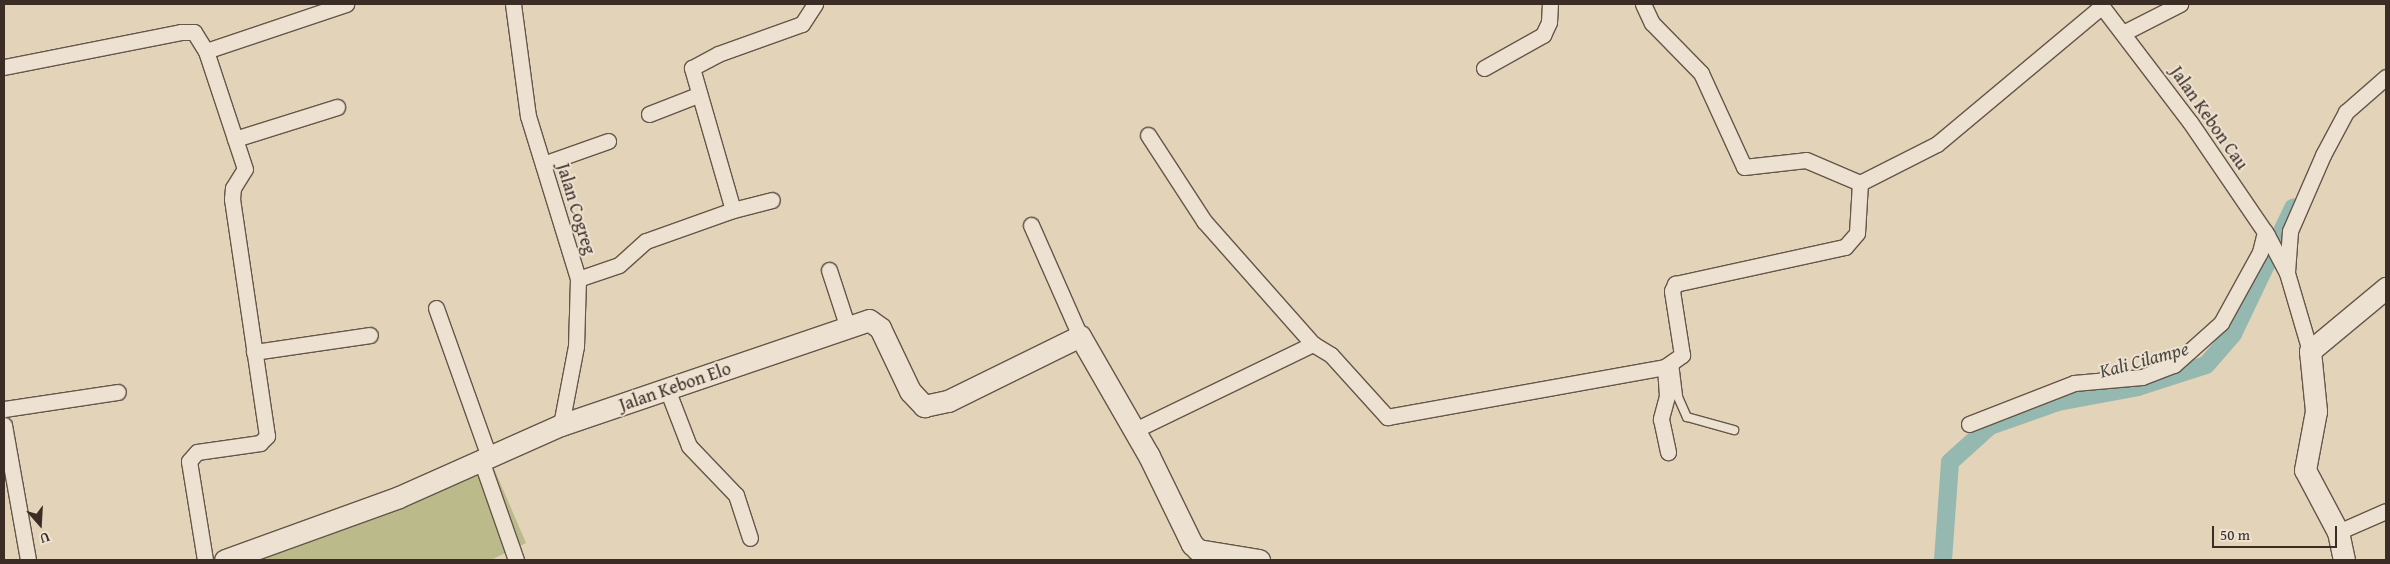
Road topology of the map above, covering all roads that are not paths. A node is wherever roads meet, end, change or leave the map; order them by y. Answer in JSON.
{"nodes":[{"id":1,"x":346,"y":4,"type":"edge"},
{"id":2,"x":513,"y":4,"type":"edge"},
{"id":3,"x":815,"y":4,"type":"edge"},
{"id":4,"x":1550,"y":4,"type":"edge"},
{"id":5,"x":1643,"y":4,"type":"edge"},
{"id":6,"x":2180,"y":4,"type":"edge"},
{"id":7,"x":2100,"y":5,"type":"edge"},
{"id":8,"x":2124,"y":32,"type":"junction"},
{"id":9,"x":206,"y":51,"type":"junction"},
{"id":10,"x":4,"y":67,"type":"edge"},
{"id":11,"x":1484,"y":68,"type":"dead end"},
{"id":12,"x":2386,"y":77,"type":"edge"},
{"id":13,"x":698,"y":95,"type":"junction"},
{"id":14,"x":337,"y":107,"type":"dead end"},
{"id":15,"x":649,"y":114,"type":"dead end"},
{"id":16,"x":1148,"y":135,"type":"dead end"},
{"id":17,"x":235,"y":138,"type":"junction"},
{"id":18,"x":608,"y":141,"type":"dead end"},
{"id":19,"x":543,"y":164,"type":"junction"},
{"id":20,"x":1860,"y":183,"type":"junction"},
{"id":21,"x":772,"y":200,"type":"dead end"},
{"id":22,"x":733,"y":210,"type":"junction"},
{"id":23,"x":1031,"y":225,"type":"dead end"},
{"id":24,"x":2266,"y":234,"type":"junction"},
{"id":25,"x":828,"y":270,"type":"dead end"},
{"id":26,"x":2287,"y":273,"type":"junction"},
{"id":27,"x":578,"y":279,"type":"junction"},
{"id":28,"x":2386,"y":288,"type":"edge"},
{"id":29,"x":436,"y":308,"type":"dead end"},
{"id":30,"x":848,"y":328,"type":"junction"},
{"id":31,"x":370,"y":334,"type":"dead end"},
{"id":32,"x":1080,"y":336,"type":"junction"},
{"id":33,"x":1314,"y":344,"type":"junction"},
{"id":34,"x":2310,"y":351,"type":"junction"},
{"id":35,"x":254,"y":352,"type":"junction"},
{"id":36,"x":1669,"y":365,"type":"junction"},
{"id":37,"x":667,"y":389,"type":"junction"},
{"id":38,"x":118,"y":392,"type":"dead end"},
{"id":39,"x":4,"y":409,"type":"edge"},
{"id":40,"x":1969,"y":424,"type":"dead end"},
{"id":41,"x":4,"y":425,"type":"edge"},
{"id":42,"x":561,"y":426,"type":"junction"},
{"id":43,"x":1135,"y":430,"type":"junction"},
{"id":44,"x":1734,"y":430,"type":"dead end"},
{"id":45,"x":1668,"y":452,"type":"dead end"},
{"id":46,"x":485,"y":459,"type":"junction"},
{"id":47,"x":2386,"y":511,"type":"edge"},
{"id":48,"x":2338,"y":532,"type":"junction"},
{"id":49,"x":750,"y":538,"type":"dead end"},
{"id":50,"x":1229,"y":556,"type":"edge"},
{"id":51,"x":28,"y":560,"type":"edge"},
{"id":52,"x":205,"y":560,"type":"edge"},
{"id":53,"x":226,"y":560,"type":"edge"},
{"id":54,"x":516,"y":560,"type":"edge"},
{"id":55,"x":1259,"y":560,"type":"edge"},
{"id":56,"x":2344,"y":560,"type":"edge"}],
"edges":[{"from":1,"to":9,"type":"street"},
{"from":2,"to":19,"type":"street","name":"Jalan Cogreg"},
{"from":3,"to":13,"type":"street"},
{"from":4,"to":11,"type":"street"},
{"from":5,"to":20,"type":"street"},
{"from":6,"to":8,"type":"street"},
{"from":7,"to":8,"type":"street","name":"Jalan Kebon Cau"},
{"from":7,"to":20,"type":"street"},
{"from":8,"to":24,"type":"street","name":"Jalan Kebon Cau"},
{"from":9,"to":10,"type":"street"},
{"from":9,"to":17,"type":"street"},
{"from":12,"to":26,"type":"street"},
{"from":13,"to":15,"type":"street"},
{"from":13,"to":22,"type":"street"},
{"from":14,"to":17,"type":"street"},
{"from":16,"to":33,"type":"street"},
{"from":17,"to":35,"type":"street"},
{"from":18,"to":19,"type":"street"},
{"from":19,"to":27,"type":"street","name":"Jalan Cogreg"},
{"from":20,"to":36,"type":"street"},
{"from":21,"to":22,"type":"street"},
{"from":22,"to":27,"type":"street"},
{"from":23,"to":32,"type":"street"},
{"from":24,"to":26,"type":"street","name":"Jalan Kebon Cau"},
{"from":24,"to":40,"type":"street"},
{"from":25,"to":30,"type":"street"},
{"from":26,"to":34,"type":"street"},
{"from":27,"to":42,"type":"street","name":"Jalan Cogreg"},
{"from":28,"to":34,"type":"street"},
{"from":29,"to":46,"type":"street"},
{"from":30,"to":32,"type":"street","name":"Jalan Kebon Elo"},
{"from":30,"to":37,"type":"street","name":"Jalan Kebon Elo"},
{"from":31,"to":35,"type":"street"},
{"from":32,"to":43,"type":"street"},
{"from":33,"to":36,"type":"street"},
{"from":33,"to":43,"type":"street"},
{"from":34,"to":48,"type":"street"},
{"from":35,"to":52,"type":"street"},
{"from":36,"to":44,"type":"lane"},
{"from":36,"to":45,"type":"street"},
{"from":37,"to":42,"type":"street","name":"Jalan Kebon Elo"},
{"from":37,"to":49,"type":"street"},
{"from":38,"to":39,"type":"street"},
{"from":41,"to":51,"type":"street"},
{"from":42,"to":46,"type":"street","name":"Jalan Kebon Elo"},
{"from":43,"to":50,"type":"street"},
{"from":46,"to":53,"type":"street","name":"Jalan Kebon Elo"},
{"from":46,"to":54,"type":"street"},
{"from":47,"to":48,"type":"street"},
{"from":48,"to":56,"type":"street"},
{"from":50,"to":55,"type":"street"}]}
